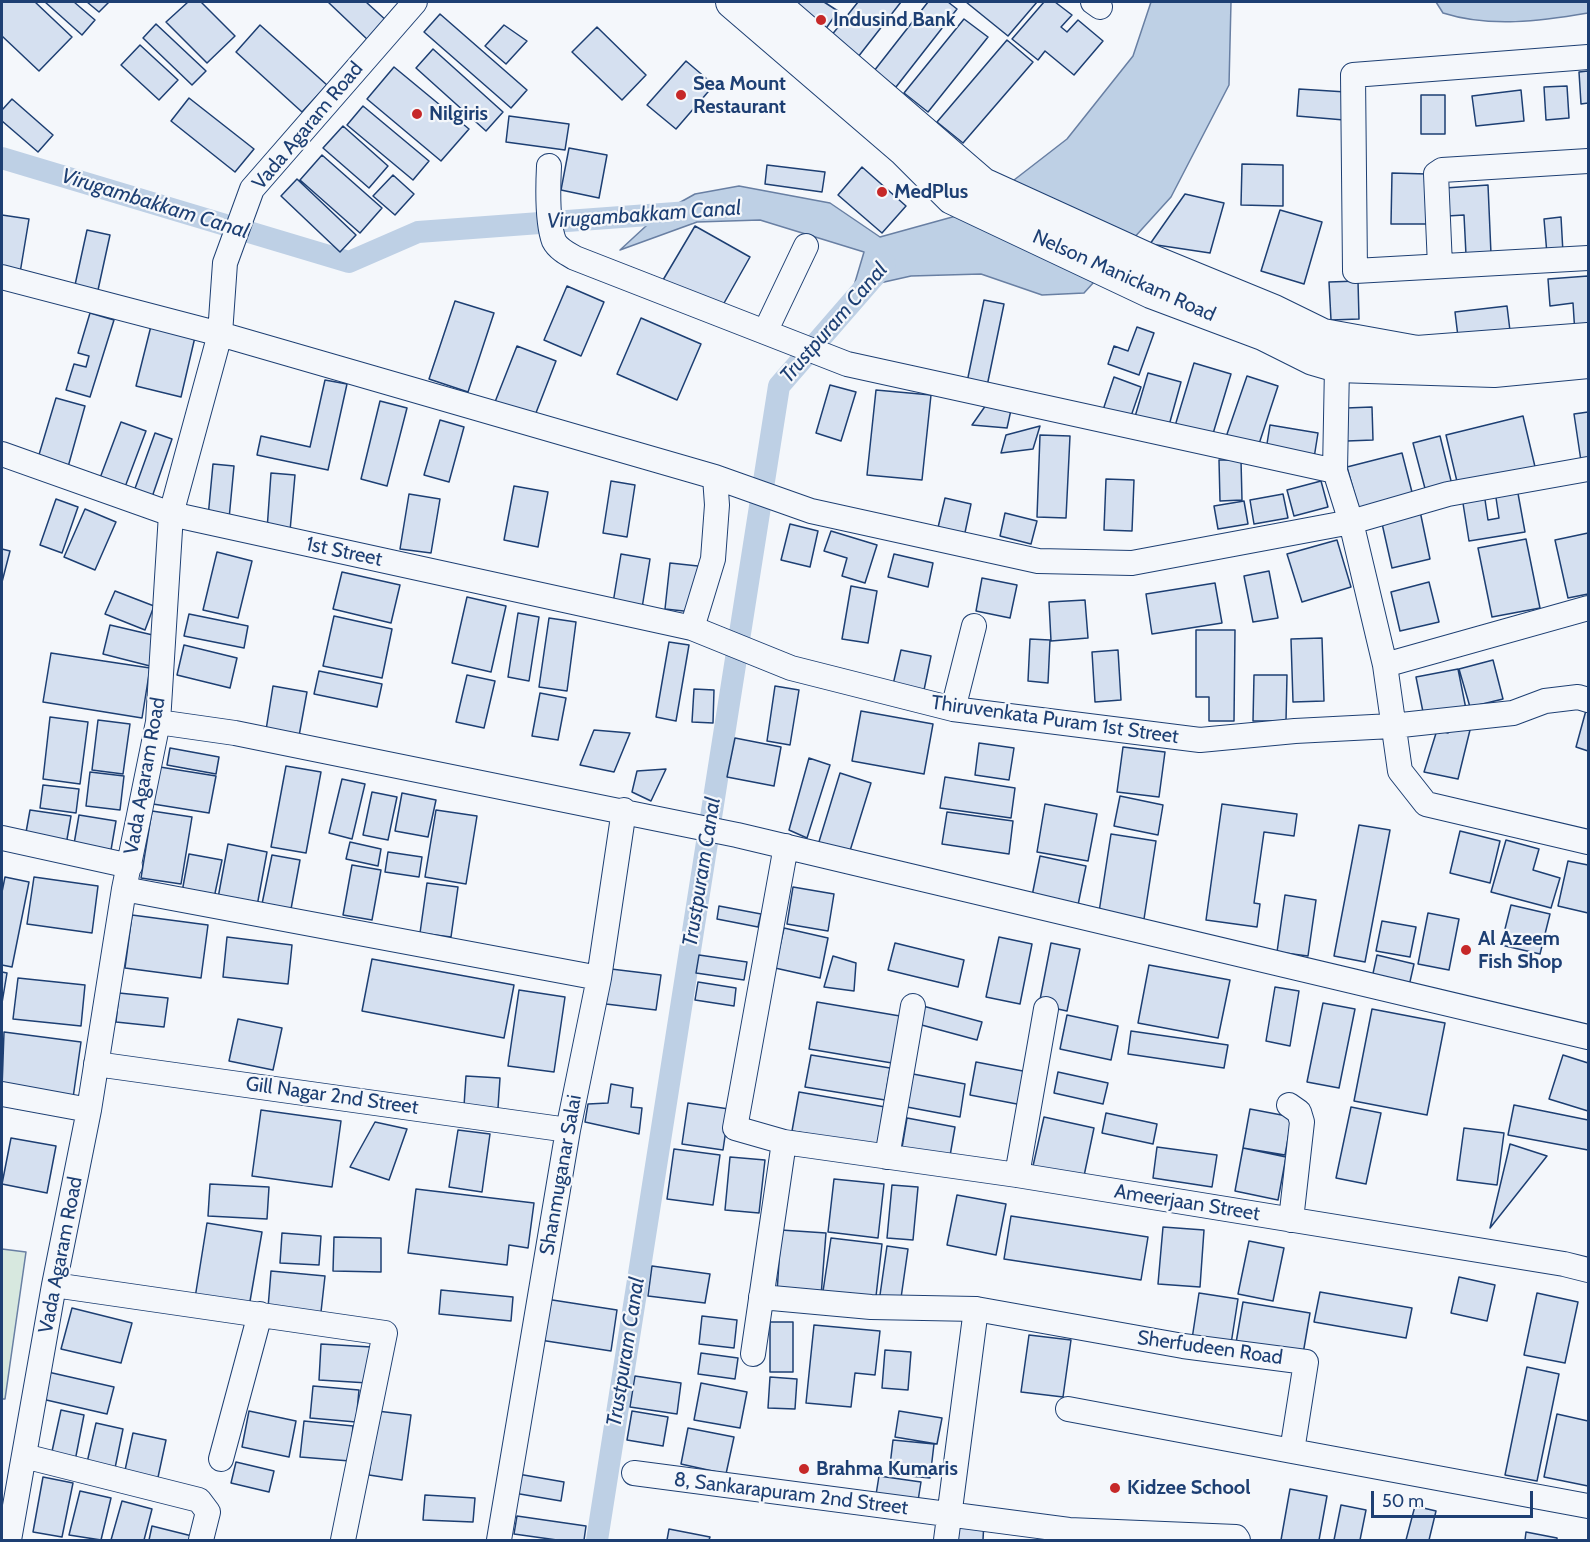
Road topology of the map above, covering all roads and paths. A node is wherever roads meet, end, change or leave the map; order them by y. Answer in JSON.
{"nodes":[{"id":1,"x":415,"y":2,"type":"edge"},
{"id":2,"x":732,"y":2,"type":"edge"},
{"id":3,"x":772,"y":2,"type":"edge"},
{"id":4,"x":1588,"y":57,"type":"edge"},
{"id":5,"x":1588,"y":161,"type":"edge"},
{"id":6,"x":549,"y":166,"type":"dead end"},
{"id":7,"x":806,"y":246,"type":"dead end"},
{"id":8,"x":1588,"y":258,"type":"edge"},
{"id":9,"x":1440,"y":266,"type":"junction"},
{"id":10,"x":1152,"y":277,"type":"junction"},
{"id":11,"x":2,"y":278,"type":"edge"},
{"id":12,"x":765,"y":332,"type":"junction"},
{"id":13,"x":220,"y":334,"type":"junction"},
{"id":14,"x":1588,"y":339,"type":"edge"},
{"id":15,"x":1588,"y":362,"type":"edge"},
{"id":16,"x":1336,"y":366,"type":"junction"},
{"id":17,"x":2,"y":454,"type":"edge"},
{"id":18,"x":1588,"y":469,"type":"edge"},
{"id":19,"x":1335,"y":471,"type":"junction"},
{"id":20,"x":715,"y":477,"type":"junction"},
{"id":21,"x":171,"y":514,"type":"junction"},
{"id":22,"x":1351,"y":522,"type":"junction"},
{"id":23,"x":1588,"y":608,"type":"edge"},
{"id":24,"x":974,"y":626,"type":"dead end"},
{"id":25,"x":692,"y":628,"type":"junction"},
{"id":26,"x":1385,"y":664,"type":"junction"},
{"id":27,"x":1588,"y":700,"type":"edge"},
{"id":28,"x":953,"y":710,"type":"junction"},
{"id":29,"x":158,"y":722,"type":"junction"},
{"id":30,"x":1392,"y":726,"type":"junction"},
{"id":31,"x":624,"y":810,"type":"junction"},
{"id":32,"x":2,"y":838,"type":"edge"},
{"id":33,"x":1588,"y":842,"type":"edge"},
{"id":34,"x":786,"y":846,"type":"junction"},
{"id":35,"x":127,"y":878,"type":"junction"},
{"id":36,"x":599,"y":978,"type":"junction"},
{"id":37,"x":914,"y":1006,"type":"dead end"},
{"id":38,"x":1046,"y":1009,"type":"dead end"},
{"id":39,"x":1588,"y":1037,"type":"edge"},
{"id":40,"x":96,"y":1064,"type":"junction"},
{"id":41,"x":2,"y":1094,"type":"edge"},
{"id":42,"x":1289,"y":1105,"type":"dead end"},
{"id":43,"x":89,"y":1110,"type":"junction"},
{"id":44,"x":568,"y":1130,"type":"junction"},
{"id":45,"x":784,"y":1143,"type":"junction"},
{"id":46,"x":887,"y":1157,"type":"junction"},
{"id":47,"x":1017,"y":1175,"type":"junction"},
{"id":48,"x":1291,"y":1220,"type":"junction"},
{"id":49,"x":1588,"y":1270,"type":"edge"},
{"id":50,"x":54,"y":1285,"type":"junction"},
{"id":51,"x":761,"y":1297,"type":"junction"},
{"id":52,"x":976,"y":1309,"type":"junction"},
{"id":53,"x":260,"y":1314,"type":"junction"},
{"id":54,"x":753,"y":1354,"type":"dead end"},
{"id":55,"x":1068,"y":1409,"type":"dead end"},
{"id":56,"x":1292,"y":1451,"type":"junction"},
{"id":57,"x":24,"y":1456,"type":"junction"},
{"id":58,"x":221,"y":1459,"type":"dead end"},
{"id":59,"x":634,"y":1473,"type":"dead end"},
{"id":60,"x":1588,"y":1506,"type":"edge"},
{"id":61,"x":948,"y":1514,"type":"junction"},
{"id":62,"x":16,"y":1539,"type":"edge"},
{"id":63,"x":201,"y":1540,"type":"edge"},
{"id":64,"x":343,"y":1540,"type":"edge"},
{"id":65,"x":499,"y":1540,"type":"edge"},
{"id":66,"x":946,"y":1540,"type":"edge"},
{"id":67,"x":1238,"y":1540,"type":"edge"}],
"edges":[{"from":1,"to":13,"type":"street","name":"Vada Agaram Road"},
{"from":2,"to":10,"type":"main road","name":"Nelson Manickam Road"},
{"from":3,"to":10,"type":"main road","name":"Nelson Manickam Road"},
{"from":4,"to":9,"type":"street"},
{"from":5,"to":9,"type":"street"},
{"from":6,"to":12,"type":"street"},
{"from":7,"to":12,"type":"street"},
{"from":8,"to":9,"type":"street"},
{"from":10,"to":14,"type":"main road","name":"Nelson Manickam Road"},
{"from":10,"to":16,"type":"main road","name":"Nelson Manickam Road"},
{"from":11,"to":13,"type":"street"},
{"from":12,"to":19,"type":"street"},
{"from":13,"to":20,"type":"street"},
{"from":13,"to":21,"type":"street","name":"Vada Agaram Road"},
{"from":15,"to":16,"type":"main road","name":"Nelson Manickam Road"},
{"from":16,"to":19,"type":"street"},
{"from":17,"to":21,"type":"street","name":"1st Street"},
{"from":18,"to":22,"type":"street"},
{"from":19,"to":22,"type":"street"},
{"from":20,"to":22,"type":"street"},
{"from":20,"to":25,"type":"street"},
{"from":21,"to":25,"type":"street","name":"1st Street"},
{"from":21,"to":29,"type":"street","name":"Vada Agaram Road"},
{"from":22,"to":26,"type":"street"},
{"from":23,"to":26,"type":"street"},
{"from":24,"to":28,"type":"street"},
{"from":25,"to":28,"type":"street","name":"Thiruvenkata Puram 1st Street"},
{"from":26,"to":30,"type":"street"},
{"from":27,"to":30,"type":"street","name":"Thiruvenkata Puram 1st Street"},
{"from":28,"to":30,"type":"street","name":"Thiruvenkata Puram 1st Street"},
{"from":29,"to":31,"type":"street"},
{"from":29,"to":35,"type":"street","name":"Vada Agaram Road"},
{"from":30,"to":33,"type":"street"},
{"from":31,"to":34,"type":"street"},
{"from":31,"to":36,"type":"street","name":"Shanmuganar Salai"},
{"from":32,"to":35,"type":"street"},
{"from":34,"to":39,"type":"street"},
{"from":34,"to":45,"type":"street","name":"Ameerjaan Street"},
{"from":35,"to":36,"type":"street"},
{"from":35,"to":40,"type":"street","name":"Vada Agaram Road"},
{"from":36,"to":44,"type":"street","name":"Shanmuganar Salai"},
{"from":37,"to":46,"type":"street"},
{"from":38,"to":47,"type":"street"},
{"from":40,"to":43,"type":"street","name":"Vada Agaram Road"},
{"from":40,"to":44,"type":"street","name":"Gill Nagar 2nd Street"},
{"from":41,"to":43,"type":"street"},
{"from":42,"to":48,"type":"street"},
{"from":43,"to":50,"type":"street","name":"Vada Agaram Road"},
{"from":44,"to":65,"type":"street","name":"Shanmuganar Salai"},
{"from":45,"to":46,"type":"street","name":"Ameerjaan Street"},
{"from":45,"to":51,"type":"street"},
{"from":46,"to":47,"type":"street","name":"Ameerjaan Street"},
{"from":47,"to":48,"type":"street","name":"Ameerjaan Street"},
{"from":48,"to":49,"type":"street","name":"Ameerjaan Street"},
{"from":50,"to":53,"type":"street"},
{"from":50,"to":57,"type":"street","name":"Vada Agaram Road"},
{"from":51,"to":52,"type":"street","name":"Sherfudeen Road"},
{"from":51,"to":54,"type":"street"},
{"from":52,"to":56,"type":"street","name":"Sherfudeen Road"},
{"from":52,"to":61,"type":"street"},
{"from":53,"to":58,"type":"street"},
{"from":53,"to":64,"type":"street"},
{"from":55,"to":56,"type":"street"},
{"from":56,"to":60,"type":"street"},
{"from":57,"to":62,"type":"street","name":"Vada Agaram Road"},
{"from":57,"to":63,"type":"street"},
{"from":59,"to":61,"type":"street","name":"8, Sankarapuram 2nd Street"},
{"from":61,"to":66,"type":"street"},
{"from":61,"to":67,"type":"street","name":"8, Sankarapuram 2nd Street"}]}
